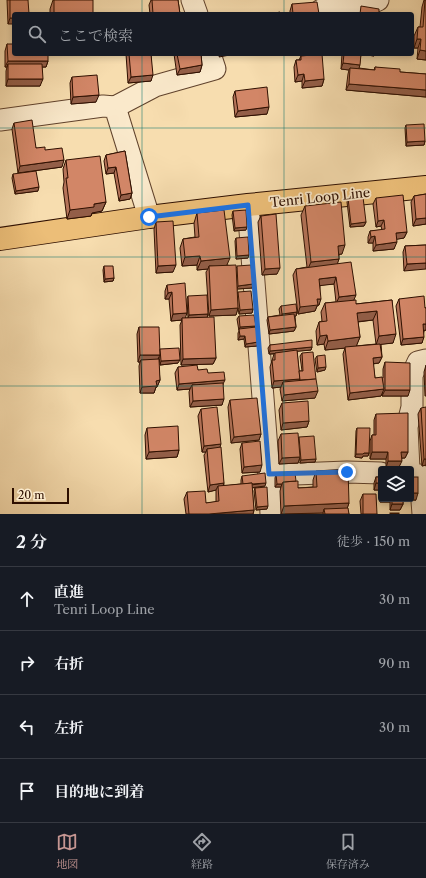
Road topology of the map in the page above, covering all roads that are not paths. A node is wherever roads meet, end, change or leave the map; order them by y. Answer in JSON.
{"nodes":[{"id":1,"x":192,"y":0,"type":"edge"},
{"id":2,"x":378,"y":0,"type":"edge"},
{"id":3,"x":196,"y":12,"type":"edge"},
{"id":4,"x":322,"y":12,"type":"edge"},
{"id":5,"x":211,"y":56,"type":"edge"},
{"id":6,"x":114,"y":107,"type":"junction"},
{"id":7,"x":0,"y":120,"type":"edge"},
{"id":8,"x":426,"y":187,"type":"edge"},
{"id":9,"x":248,"y":205,"type":"junction"},
{"id":10,"x":149,"y":217,"type":"junction"},
{"id":11,"x":0,"y":239,"type":"edge"},
{"id":12,"x":426,"y":360,"type":"edge"},
{"id":13,"x":378,"y":473,"type":"edge"},
{"id":14,"x":269,"y":474,"type":"junction"},
{"id":15,"x":417,"y":474,"type":"edge"},
{"id":16,"x":271,"y":514,"type":"edge"},
{"id":17,"x":423,"y":514,"type":"edge"}],
"edges":[{"from":1,"to":3,"type":"street"},
{"from":2,"to":4,"type":"street"},
{"from":5,"to":6,"type":"street"},
{"from":6,"to":7,"type":"street"},
{"from":6,"to":10,"type":"street"},
{"from":8,"to":9,"type":"main road","name":"Tenri Loop Line"},
{"from":9,"to":10,"type":"main road","name":"Tenri Loop Line"},
{"from":9,"to":14,"type":"street"},
{"from":10,"to":11,"type":"main road","name":"Tenri Loop Line"},
{"from":12,"to":15,"type":"street"},
{"from":13,"to":14,"type":"street"},
{"from":14,"to":16,"type":"street"},
{"from":15,"to":17,"type":"street"}]}
